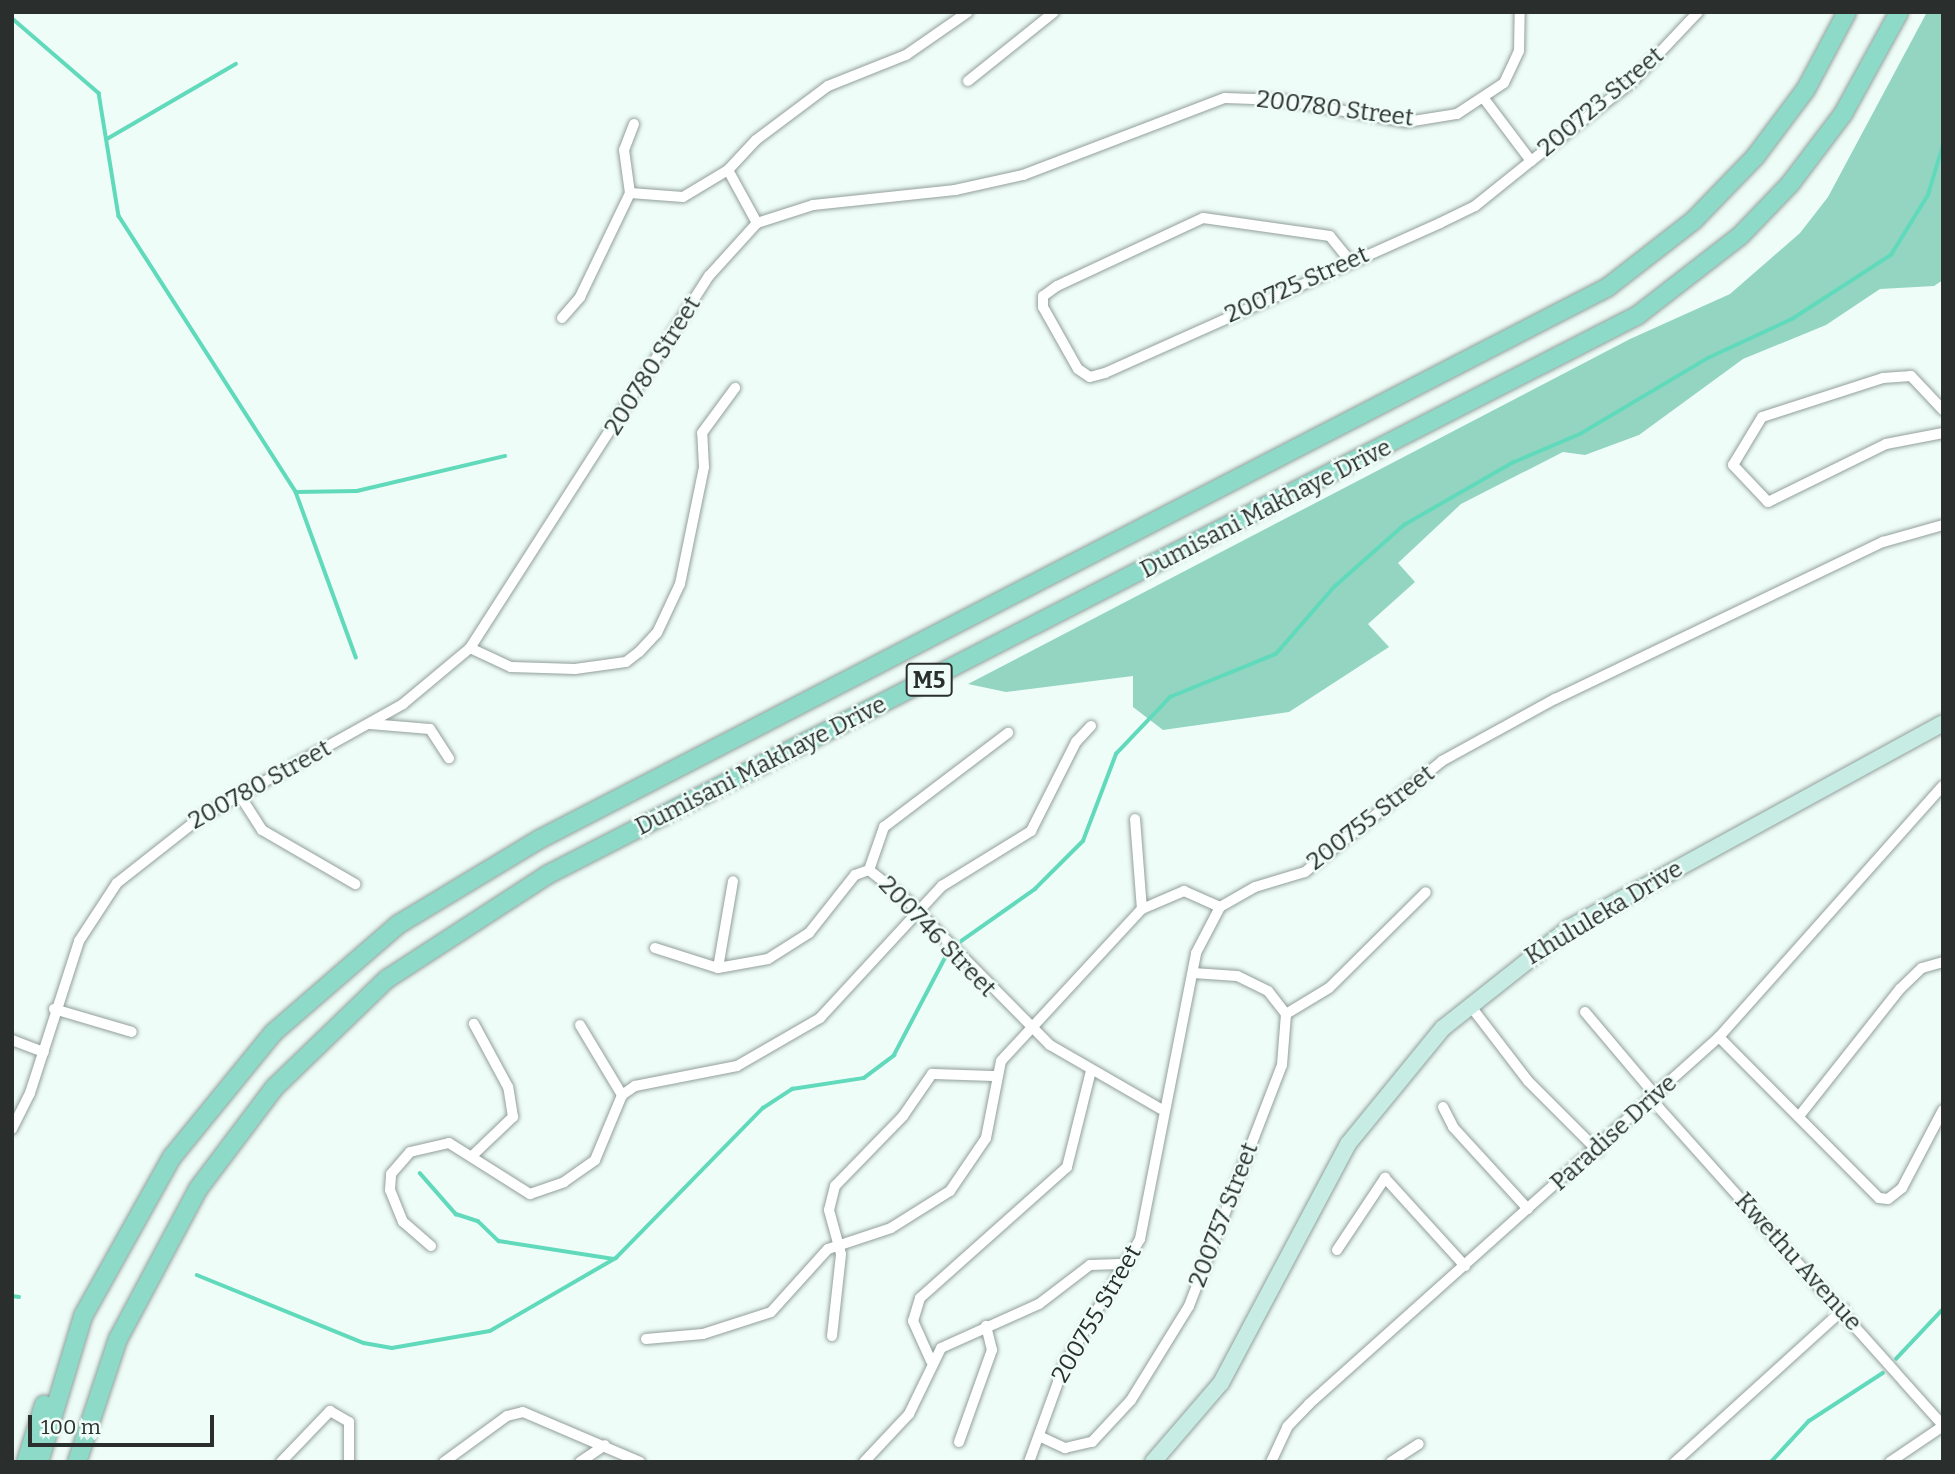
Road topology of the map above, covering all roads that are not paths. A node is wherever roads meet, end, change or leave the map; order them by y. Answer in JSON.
{"nodes":[{"id":1,"x":968,"y":12,"type":"edge"},
{"id":2,"x":1054,"y":12,"type":"edge"},
{"id":3,"x":1520,"y":12,"type":"edge"},
{"id":4,"x":1698,"y":12,"type":"edge"},
{"id":5,"x":1847,"y":12,"type":"edge"},
{"id":6,"x":1899,"y":12,"type":"edge"},
{"id":7,"x":968,"y":81,"type":"dead end"},
{"id":8,"x":1485,"y":100,"type":"junction"},
{"id":9,"x":634,"y":124,"type":"dead end"},
{"id":10,"x":1531,"y":161,"type":"junction"},
{"id":11,"x":727,"y":170,"type":"junction"},
{"id":12,"x":629,"y":193,"type":"junction"},
{"id":13,"x":757,"y":223,"type":"junction"},
{"id":14,"x":1350,"y":261,"type":"junction"},
{"id":15,"x":562,"y":318,"type":"dead end"},
{"id":16,"x":735,"y":388,"type":"dead end"},
{"id":17,"x":1943,"y":410,"type":"edge"},
{"id":18,"x":1943,"y":433,"type":"edge"},
{"id":19,"x":1943,"y":525,"type":"edge"},
{"id":20,"x":470,"y":648,"type":"junction"},
{"id":21,"x":1943,"y":723,"type":"edge"},
{"id":22,"x":370,"y":724,"type":"junction"},
{"id":23,"x":1091,"y":726,"type":"dead end"},
{"id":24,"x":1008,"y":733,"type":"dead end"},
{"id":25,"x":449,"y":758,"type":"dead end"},
{"id":26,"x":1943,"y":786,"type":"edge"},
{"id":27,"x":239,"y":794,"type":"junction"},
{"id":28,"x":1135,"y":819,"type":"dead end"},
{"id":29,"x":869,"y":870,"type":"junction"},
{"id":30,"x":733,"y":881,"type":"dead end"},
{"id":31,"x":355,"y":884,"type":"dead end"},
{"id":32,"x":1426,"y":892,"type":"dead end"},
{"id":33,"x":1220,"y":907,"type":"junction"},
{"id":34,"x":1142,"y":909,"type":"junction"},
{"id":35,"x":919,"y":913,"type":"junction"},
{"id":36,"x":654,"y":948,"type":"dead end"},
{"id":37,"x":1943,"y":962,"type":"edge"},
{"id":38,"x":718,"y":968,"type":"junction"},
{"id":39,"x":1192,"y":973,"type":"junction"},
{"id":40,"x":1469,"y":1004,"type":"junction"},
{"id":41,"x":54,"y":1009,"type":"junction"},
{"id":42,"x":1585,"y":1012,"type":"dead end"},
{"id":43,"x":1286,"y":1014,"type":"junction"},
{"id":44,"x":474,"y":1024,"type":"dead end"},
{"id":45,"x":580,"y":1025,"type":"dead end"},
{"id":46,"x":1034,"y":1029,"type":"junction"},
{"id":47,"x":132,"y":1032,"type":"dead end"},
{"id":48,"x":1719,"y":1037,"type":"junction"},
{"id":49,"x":12,"y":1040,"type":"edge"},
{"id":50,"x":44,"y":1052,"type":"junction"},
{"id":51,"x":1091,"y":1071,"type":"junction"},
{"id":52,"x":995,"y":1076,"type":"junction"},
{"id":53,"x":622,"y":1095,"type":"junction"},
{"id":54,"x":1654,"y":1098,"type":"junction"},
{"id":55,"x":1443,"y":1107,"type":"dead end"},
{"id":56,"x":1161,"y":1110,"type":"junction"},
{"id":57,"x":1943,"y":1110,"type":"edge"},
{"id":58,"x":1800,"y":1115,"type":"junction"},
{"id":59,"x":12,"y":1129,"type":"edge"},
{"id":60,"x":1598,"y":1151,"type":"junction"},
{"id":61,"x":472,"y":1156,"type":"junction"},
{"id":62,"x":1528,"y":1209,"type":"junction"},
{"id":63,"x":838,"y":1243,"type":"junction"},
{"id":64,"x":431,"y":1246,"type":"dead end"},
{"id":65,"x":1337,"y":1250,"type":"dead end"},
{"id":66,"x":1127,"y":1264,"type":"junction"},
{"id":67,"x":1465,"y":1266,"type":"junction"},
{"id":68,"x":1844,"y":1309,"type":"junction"},
{"id":69,"x":83,"y":1316,"type":"junction"},
{"id":70,"x":986,"y":1326,"type":"junction"},
{"id":71,"x":832,"y":1336,"type":"dead end"},
{"id":72,"x":646,"y":1339,"type":"dead end"},
{"id":73,"x":931,"y":1361,"type":"junction"},
{"id":74,"x":91,"y":1419,"type":"junction"},
{"id":75,"x":1943,"y":1426,"type":"edge"},
{"id":76,"x":1039,"y":1436,"type":"junction"},
{"id":77,"x":959,"y":1442,"type":"dead end"},
{"id":78,"x":1419,"y":1444,"type":"dead end"},
{"id":79,"x":606,"y":1445,"type":"junction"},
{"id":80,"x":26,"y":1462,"type":"edge"},
{"id":81,"x":39,"y":1462,"type":"edge"},
{"id":82,"x":77,"y":1462,"type":"edge"},
{"id":83,"x":83,"y":1462,"type":"edge"},
{"id":84,"x":281,"y":1462,"type":"edge"},
{"id":85,"x":349,"y":1462,"type":"edge"},
{"id":86,"x":444,"y":1462,"type":"edge"},
{"id":87,"x":580,"y":1462,"type":"edge"},
{"id":88,"x":640,"y":1462,"type":"edge"},
{"id":89,"x":864,"y":1462,"type":"edge"},
{"id":90,"x":1029,"y":1462,"type":"edge"},
{"id":91,"x":1153,"y":1462,"type":"edge"},
{"id":92,"x":1271,"y":1462,"type":"edge"},
{"id":93,"x":1391,"y":1462,"type":"edge"},
{"id":94,"x":1675,"y":1462,"type":"edge"},
{"id":95,"x":1890,"y":1462,"type":"edge"}],
"edges":[{"from":1,"to":11,"type":"street"},
{"from":2,"to":7,"type":"street"},
{"from":3,"to":8,"type":"street","name":"200780 Street"},
{"from":4,"to":10,"type":"street","name":"200723 Street"},
{"from":5,"to":69,"type":"main road","name":"Dumisani Makhaye Drive","number":"M5"},
{"from":6,"to":74,"type":"main road","name":"Dumisani Makhaye Drive","number":"M5"},
{"from":8,"to":10,"type":"street"},
{"from":8,"to":13,"type":"street","name":"200780 Street"},
{"from":9,"to":12,"type":"street"},
{"from":10,"to":14,"type":"street","name":"200725 Street"},
{"from":11,"to":12,"type":"street"},
{"from":11,"to":13,"type":"street"},
{"from":12,"to":15,"type":"street"},
{"from":13,"to":20,"type":"street","name":"200780 Street"},
{"from":14,"to":14,"type":"street","name":"200725 Street"},
{"from":16,"to":20,"type":"street"},
{"from":17,"to":18,"type":"street"},
{"from":19,"to":33,"type":"street","name":"200755 Street"},
{"from":20,"to":22,"type":"street","name":"200780 Street"},
{"from":21,"to":40,"type":"street","name":"Khululeka Drive"},
{"from":22,"to":25,"type":"street"},
{"from":22,"to":27,"type":"street","name":"200780 Street"},
{"from":23,"to":35,"type":"street"},
{"from":24,"to":29,"type":"street"},
{"from":26,"to":48,"type":"street","name":"Paradise Drive"},
{"from":27,"to":31,"type":"street"},
{"from":27,"to":41,"type":"street","name":"200780 Street"},
{"from":28,"to":34,"type":"street"},
{"from":29,"to":35,"type":"street","name":"200746 Street"},
{"from":29,"to":38,"type":"street","name":"200746 Street"},
{"from":30,"to":38,"type":"street"},
{"from":32,"to":43,"type":"street"},
{"from":33,"to":34,"type":"street"},
{"from":33,"to":39,"type":"street","name":"200755 Street"},
{"from":34,"to":46,"type":"street"},
{"from":35,"to":46,"type":"street","name":"200746 Street"},
{"from":35,"to":53,"type":"street"},
{"from":36,"to":38,"type":"street","name":"200746 Street"},
{"from":37,"to":58,"type":"street"},
{"from":39,"to":43,"type":"street"},
{"from":39,"to":56,"type":"street","name":"200755 Street"},
{"from":40,"to":60,"type":"street"},
{"from":40,"to":91,"type":"street","name":"Khululeka Drive"},
{"from":41,"to":47,"type":"street"},
{"from":41,"to":50,"type":"street","name":"200780 Street"},
{"from":42,"to":54,"type":"street","name":"Kwethu Avenue"},
{"from":43,"to":76,"type":"street","name":"200757 Street"},
{"from":44,"to":61,"type":"street"},
{"from":45,"to":53,"type":"street"},
{"from":46,"to":51,"type":"street","name":"200746 Street"},
{"from":46,"to":52,"type":"street"},
{"from":48,"to":54,"type":"street","name":"Paradise Drive"},
{"from":48,"to":58,"type":"street"},
{"from":49,"to":50,"type":"street"},
{"from":50,"to":59,"type":"street","name":"200780 Street"},
{"from":51,"to":56,"type":"street","name":"200746 Street"},
{"from":51,"to":73,"type":"street"},
{"from":52,"to":63,"type":"street"},
{"from":52,"to":63,"type":"street"},
{"from":53,"to":61,"type":"street"},
{"from":54,"to":60,"type":"street","name":"Paradise Drive"},
{"from":54,"to":68,"type":"street","name":"Kwethu Avenue"},
{"from":55,"to":62,"type":"street"},
{"from":56,"to":66,"type":"street","name":"200755 Street"},
{"from":57,"to":58,"type":"street"},
{"from":60,"to":62,"type":"street","name":"Paradise Drive"},
{"from":61,"to":64,"type":"street"},
{"from":62,"to":67,"type":"street","name":"Paradise Drive"},
{"from":63,"to":71,"type":"street"},
{"from":63,"to":72,"type":"street"},
{"from":65,"to":67,"type":"street"},
{"from":66,"to":70,"type":"street"},
{"from":66,"to":76,"type":"street","name":"200755 Street"},
{"from":67,"to":92,"type":"street","name":"Paradise Drive"},
{"from":68,"to":75,"type":"street","name":"Kwethu Avenue"},
{"from":68,"to":94,"type":"street"},
{"from":69,"to":80,"type":"main road"},
{"from":69,"to":81,"type":"main road","name":"Dumisani Makhaye Drive","number":"M5"},
{"from":70,"to":73,"type":"street"},
{"from":70,"to":77,"type":"street"},
{"from":73,"to":89,"type":"street"},
{"from":74,"to":82,"type":"main road","name":"Dumisani Makhaye Drive","number":"M5"},
{"from":74,"to":83,"type":"main road"},
{"from":75,"to":95,"type":"street"},
{"from":76,"to":90,"type":"street","name":"200755 Street"},
{"from":78,"to":93,"type":"street"},
{"from":79,"to":86,"type":"street"},
{"from":79,"to":87,"type":"street"},
{"from":79,"to":88,"type":"street"},
{"from":84,"to":85,"type":"street"}]}
